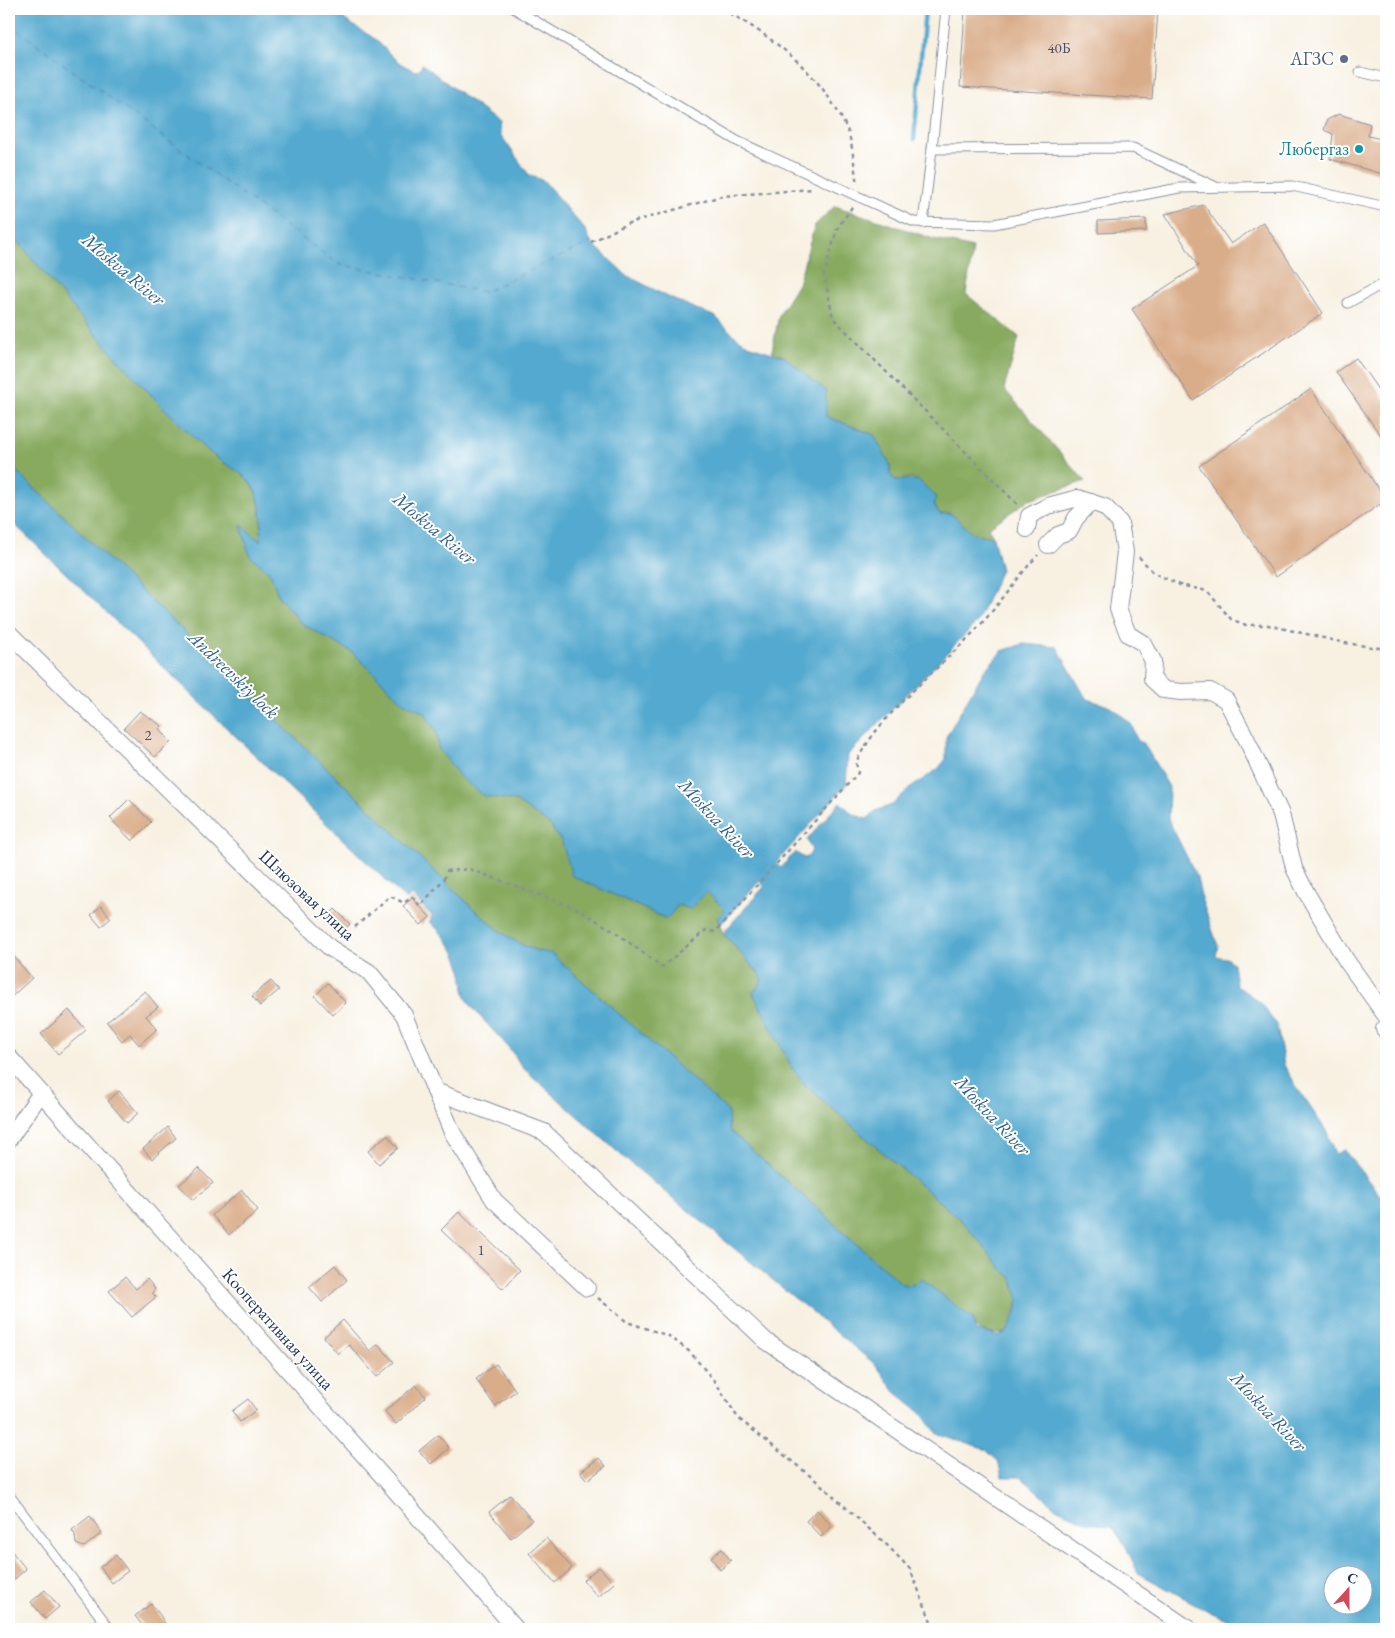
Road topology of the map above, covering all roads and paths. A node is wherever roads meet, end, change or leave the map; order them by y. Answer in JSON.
{"nodes":[{"id":1,"x":515,"y":9,"type":"edge"},
{"id":2,"x":723,"y":9,"type":"edge"},
{"id":3,"x":946,"y":9,"type":"edge"},
{"id":4,"x":1360,"y":72,"type":"dead end"},
{"id":5,"x":1386,"y":78,"type":"edge"},
{"id":6,"x":932,"y":149,"type":"junction"},
{"id":7,"x":840,"y":187,"type":"junction"},
{"id":8,"x":1217,"y":188,"type":"junction"},
{"id":9,"x":859,"y":197,"type":"junction"},
{"id":10,"x":1386,"y":207,"type":"edge"},
{"id":11,"x":923,"y":222,"type":"junction"},
{"id":12,"x":591,"y":242,"type":"dead end"},
{"id":13,"x":1386,"y":282,"type":"edge"},
{"id":14,"x":1348,"y":303,"type":"dead end"},
{"id":15,"x":1091,"y":502,"type":"junction"},
{"id":16,"x":1028,"y":523,"type":"joint"},
{"id":17,"x":1048,"y":545,"type":"joint"},
{"id":18,"x":1125,"y":552,"type":"junction"},
{"id":19,"x":1034,"y":554,"type":"dead end"},
{"id":20,"x":1032,"y":561,"type":"junction"},
{"id":21,"x":9,"y":633,"type":"edge"},
{"id":22,"x":1386,"y":649,"type":"edge"},
{"id":23,"x":355,"y":927,"type":"dead end"},
{"id":24,"x":1386,"y":1024,"type":"edge"},
{"id":25,"x":9,"y":1057,"type":"edge"},
{"id":26,"x":435,"y":1091,"type":"junction"},
{"id":27,"x":41,"y":1093,"type":"junction"},
{"id":28,"x":9,"y":1139,"type":"edge"},
{"id":29,"x":587,"y":1288,"type":"joint"},
{"id":30,"x":9,"y":1495,"type":"edge"},
{"id":31,"x":110,"y":1629,"type":"edge"},
{"id":32,"x":516,"y":1629,"type":"edge"},
{"id":33,"x":934,"y":1629,"type":"edge"},
{"id":34,"x":1188,"y":1629,"type":"edge"}],
"edges":[{"from":1,"to":7,"type":"lane"},
{"from":2,"to":9,"type":"path"},
{"from":3,"to":6,"type":"lane"},
{"from":4,"to":5,"type":"lane"},
{"from":6,"to":8,"type":"lane"},
{"from":6,"to":11,"type":"lane"},
{"from":7,"to":9,"type":"lane"},
{"from":7,"to":12,"type":"path"},
{"from":8,"to":10,"type":"lane"},
{"from":8,"to":11,"type":"lane"},
{"from":9,"to":11,"type":"lane"},
{"from":9,"to":16,"type":"path"},
{"from":13,"to":14,"type":"lane"},
{"from":15,"to":16,"type":"street"},
{"from":15,"to":17,"type":"street"},
{"from":15,"to":18,"type":"street"},
{"from":17,"to":20,"type":"path"},
{"from":18,"to":22,"type":"path"},
{"from":18,"to":24,"type":"street"},
{"from":19,"to":20,"type":"path"},
{"from":20,"to":23,"type":"path"},
{"from":21,"to":26,"type":"street","name":"Шлюзовая улица"},
{"from":25,"to":27,"type":"street","name":"Кооперативная улица"},
{"from":26,"to":29,"type":"street","name":"Шлюзовая улица"},
{"from":26,"to":34,"type":"street"},
{"from":27,"to":28,"type":"street"},
{"from":27,"to":32,"type":"street","name":"Кооперативная улица"},
{"from":29,"to":33,"type":"path"},
{"from":30,"to":31,"type":"lane"}]}
